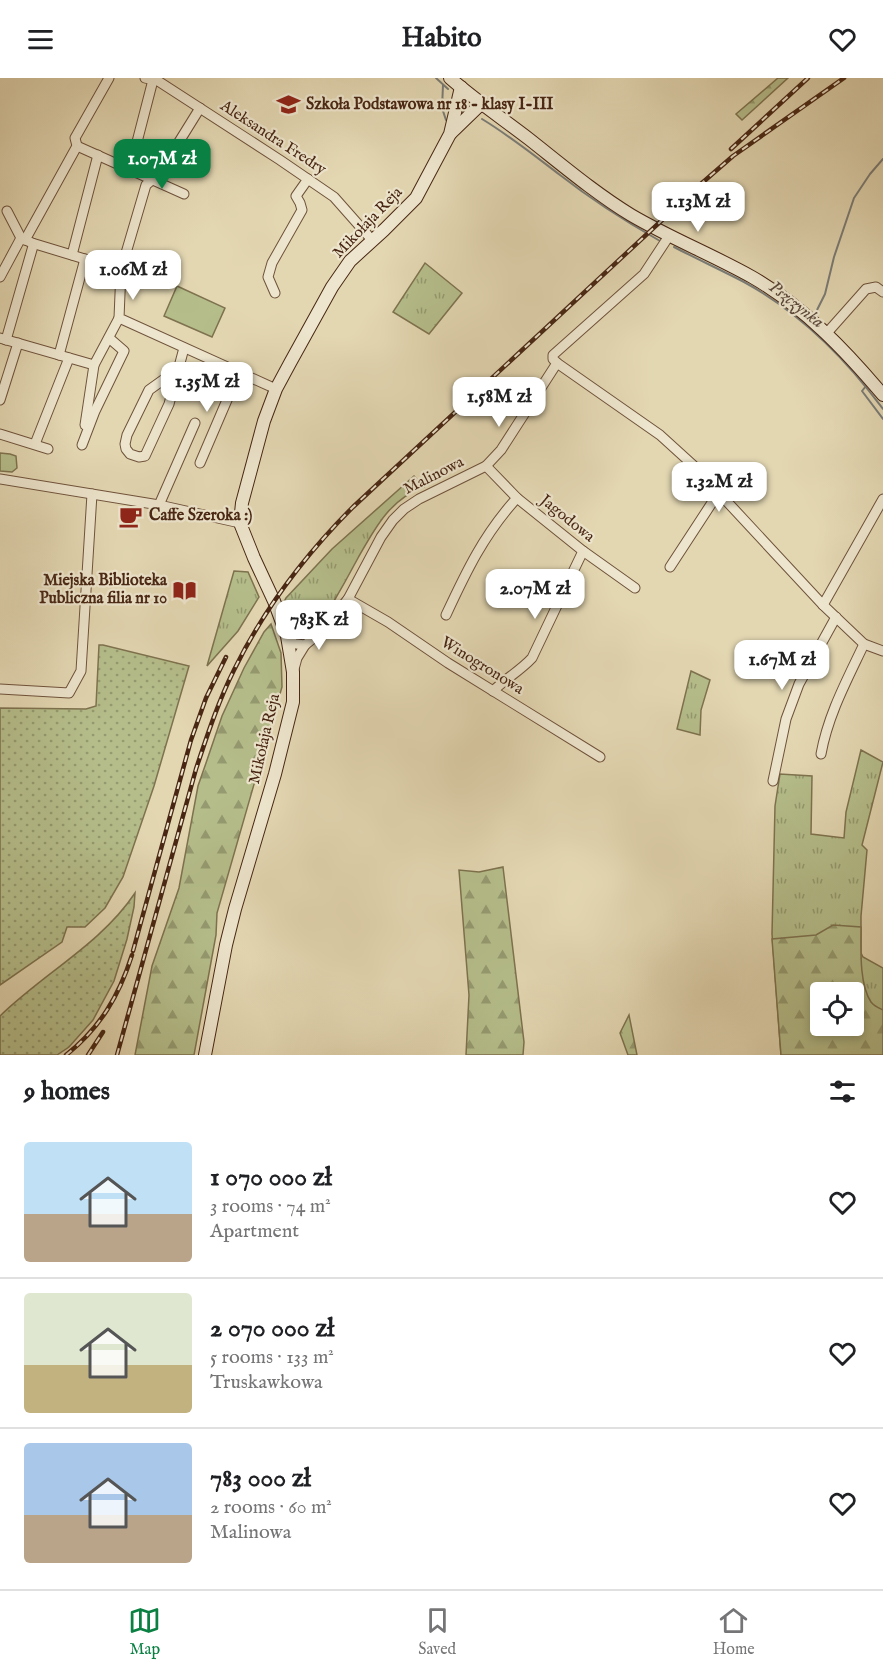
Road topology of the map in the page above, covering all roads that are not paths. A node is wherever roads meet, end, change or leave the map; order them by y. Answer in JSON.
{"nodes":[{"id":1,"x":109,"y":78,"type":"edge"},
{"id":2,"x":450,"y":78,"type":"edge"},
{"id":3,"x":149,"y":79,"type":"edge"},
{"id":4,"x":461,"y":87,"type":"junction"},
{"id":5,"x":482,"y":103,"type":"junction"},
{"id":6,"x":200,"y":108,"type":"junction"},
{"id":7,"x":450,"y":134,"type":"junction"},
{"id":8,"x":77,"y":146,"type":"junction"},
{"id":9,"x":98,"y":155,"type":"junction"},
{"id":10,"x":130,"y":169,"type":"junction"},
{"id":11,"x":308,"y":179,"type":"junction"},
{"id":12,"x":153,"y":180,"type":"junction"},
{"id":13,"x":184,"y":194,"type":"dead end"},
{"id":14,"x":7,"y":211,"type":"dead end"},
{"id":15,"x":669,"y":236,"type":"junction"},
{"id":16,"x":26,"y":240,"type":"junction"},
{"id":17,"x":372,"y":240,"type":"junction"},
{"id":18,"x":72,"y":255,"type":"junction"},
{"id":19,"x":85,"y":259,"type":"junction"},
{"id":20,"x":121,"y":270,"type":"junction"},
{"id":21,"x":0,"y":277,"type":"edge"},
{"id":22,"x":883,"y":292,"type":"edge"},
{"id":23,"x":274,"y":294,"type":"dead end"},
{"id":24,"x":119,"y":318,"type":"junction"},
{"id":25,"x":826,"y":334,"type":"junction"},
{"id":26,"x":109,"y":338,"type":"junction"},
{"id":27,"x":3,"y":339,"type":"edge"},
{"id":28,"x":18,"y":343,"type":"junction"},
{"id":29,"x":184,"y":348,"type":"junction"},
{"id":30,"x":64,"y":357,"type":"junction"},
{"id":31,"x":557,"y":363,"type":"junction"},
{"id":32,"x":94,"y":365,"type":"junction"},
{"id":33,"x":177,"y":369,"type":"junction"},
{"id":34,"x":239,"y":372,"type":"junction"},
{"id":35,"x":276,"y":389,"type":"junction"},
{"id":36,"x":883,"y":395,"type":"edge"},
{"id":37,"x":0,"y":400,"type":"edge"},
{"id":38,"x":195,"y":423,"type":"dead end"},
{"id":39,"x":0,"y":434,"type":"edge"},
{"id":40,"x":34,"y":444,"type":"junction"},
{"id":41,"x":48,"y":449,"type":"dead end"},
{"id":42,"x":200,"y":463,"type":"dead end"},
{"id":43,"x":486,"y":466,"type":"junction"},
{"id":44,"x":0,"y":479,"type":"edge"},
{"id":45,"x":719,"y":492,"type":"junction"},
{"id":46,"x":92,"y":494,"type":"junction"},
{"id":47,"x":517,"y":498,"type":"junction"},
{"id":48,"x":883,"y":499,"type":"edge"},
{"id":49,"x":159,"y":505,"type":"junction"},
{"id":50,"x":240,"y":523,"type":"junction"},
{"id":51,"x":583,"y":551,"type":"junction"},
{"id":52,"x":670,"y":567,"type":"dead end"},
{"id":53,"x":634,"y":588,"type":"dead end"},
{"id":54,"x":348,"y":599,"type":"junction"},
{"id":55,"x":823,"y":604,"type":"junction"},
{"id":56,"x":446,"y":615,"type":"dead end"},
{"id":57,"x":332,"y":617,"type":"junction"},
{"id":58,"x":836,"y":617,"type":"junction"},
{"id":59,"x":282,"y":620,"type":"junction"},
{"id":60,"x":300,"y":626,"type":"junction"},
{"id":61,"x":288,"y":643,"type":"junction"},
{"id":62,"x":864,"y":644,"type":"junction"},
{"id":63,"x":305,"y":645,"type":"junction"},
{"id":64,"x":883,"y":651,"type":"edge"},
{"id":65,"x":293,"y":672,"type":"junction"},
{"id":66,"x":0,"y":689,"type":"edge"},
{"id":67,"x":493,"y":691,"type":"junction"},
{"id":68,"x":821,"y":754,"type":"dead end"},
{"id":69,"x":600,"y":757,"type":"dead end"},
{"id":70,"x":773,"y":781,"type":"dead end"},
{"id":71,"x":205,"y":1055,"type":"edge"}],
"edges":[{"from":1,"to":8,"type":"street"},
{"from":2,"to":4,"type":"street"},
{"from":3,"to":6,"type":"street","name":"Aleksandra Fredry"},
{"from":3,"to":10,"type":"street"},
{"from":4,"to":5,"type":"street"},
{"from":4,"to":7,"type":"street","name":"Mikołaja Reja"},
{"from":5,"to":7,"type":"street","name":"Mikołaja Reja"},
{"from":5,"to":15,"type":"street"},
{"from":6,"to":11,"type":"street","name":"Aleksandra Fredry"},
{"from":6,"to":12,"type":"street"},
{"from":7,"to":17,"type":"street","name":"Mikołaja Reja"},
{"from":8,"to":9,"type":"street"},
{"from":8,"to":16,"type":"street"},
{"from":9,"to":10,"type":"street"},
{"from":9,"to":18,"type":"street"},
{"from":10,"to":12,"type":"street"},
{"from":11,"to":17,"type":"street","name":"Aleksandra Fredry"},
{"from":11,"to":23,"type":"street"},
{"from":12,"to":13,"type":"street"},
{"from":12,"to":20,"type":"street"},
{"from":14,"to":16,"type":"street"},
{"from":15,"to":25,"type":"street"},
{"from":15,"to":31,"type":"street","name":"Malinowa"},
{"from":16,"to":18,"type":"street"},
{"from":16,"to":21,"type":"street"},
{"from":16,"to":27,"type":"street"},
{"from":17,"to":35,"type":"street","name":"Mikołaja Reja"},
{"from":18,"to":19,"type":"street"},
{"from":19,"to":20,"type":"street"},
{"from":19,"to":30,"type":"street"},
{"from":20,"to":24,"type":"street"},
{"from":22,"to":25,"type":"street"},
{"from":24,"to":26,"type":"street"},
{"from":24,"to":29,"type":"street"},
{"from":25,"to":36,"type":"street"},
{"from":26,"to":32,"type":"street"},
{"from":26,"to":32,"type":"street"},
{"from":27,"to":28,"type":"street"},
{"from":28,"to":30,"type":"street"},
{"from":28,"to":37,"type":"street"},
{"from":29,"to":33,"type":"street"},
{"from":29,"to":34,"type":"street"},
{"from":30,"to":32,"type":"street"},
{"from":30,"to":40,"type":"street"},
{"from":31,"to":43,"type":"street","name":"Malinowa"},
{"from":31,"to":45,"type":"street"},
{"from":33,"to":33,"type":"street"},
{"from":34,"to":35,"type":"street"},
{"from":34,"to":42,"type":"street"},
{"from":35,"to":50,"type":"street","name":"Mikołaja Reja"},
{"from":38,"to":49,"type":"street"},
{"from":39,"to":40,"type":"street"},
{"from":40,"to":41,"type":"street"},
{"from":43,"to":47,"type":"street","name":"Jagodowa"},
{"from":43,"to":54,"type":"street","name":"Malinowa"},
{"from":44,"to":46,"type":"street"},
{"from":45,"to":52,"type":"street"},
{"from":45,"to":55,"type":"street"},
{"from":46,"to":49,"type":"street"},
{"from":46,"to":66,"type":"street"},
{"from":47,"to":51,"type":"street","name":"Jagodowa"},
{"from":47,"to":56,"type":"street"},
{"from":48,"to":55,"type":"street"},
{"from":49,"to":50,"type":"street"},
{"from":50,"to":59,"type":"street","name":"Mikołaja Reja"},
{"from":51,"to":53,"type":"street","name":"Jagodowa"},
{"from":51,"to":67,"type":"street"},
{"from":54,"to":57,"type":"street","name":"Malinowa"},
{"from":54,"to":67,"type":"street","name":"Winogronowa"},
{"from":55,"to":58,"type":"street"},
{"from":57,"to":60,"type":"street"},
{"from":57,"to":63,"type":"street","name":"Malinowa"},
{"from":58,"to":62,"type":"street"},
{"from":58,"to":70,"type":"street"},
{"from":59,"to":60,"type":"street"},
{"from":59,"to":61,"type":"street","name":"Mikołaja Reja"},
{"from":60,"to":61,"type":"street"},
{"from":61,"to":63,"type":"street"},
{"from":61,"to":65,"type":"street","name":"Mikołaja Reja"},
{"from":62,"to":64,"type":"street"},
{"from":62,"to":68,"type":"street"},
{"from":63,"to":65,"type":"street"},
{"from":65,"to":71,"type":"street","name":"Mikołaja Reja"},
{"from":67,"to":69,"type":"street","name":"Winogronowa"}]}
